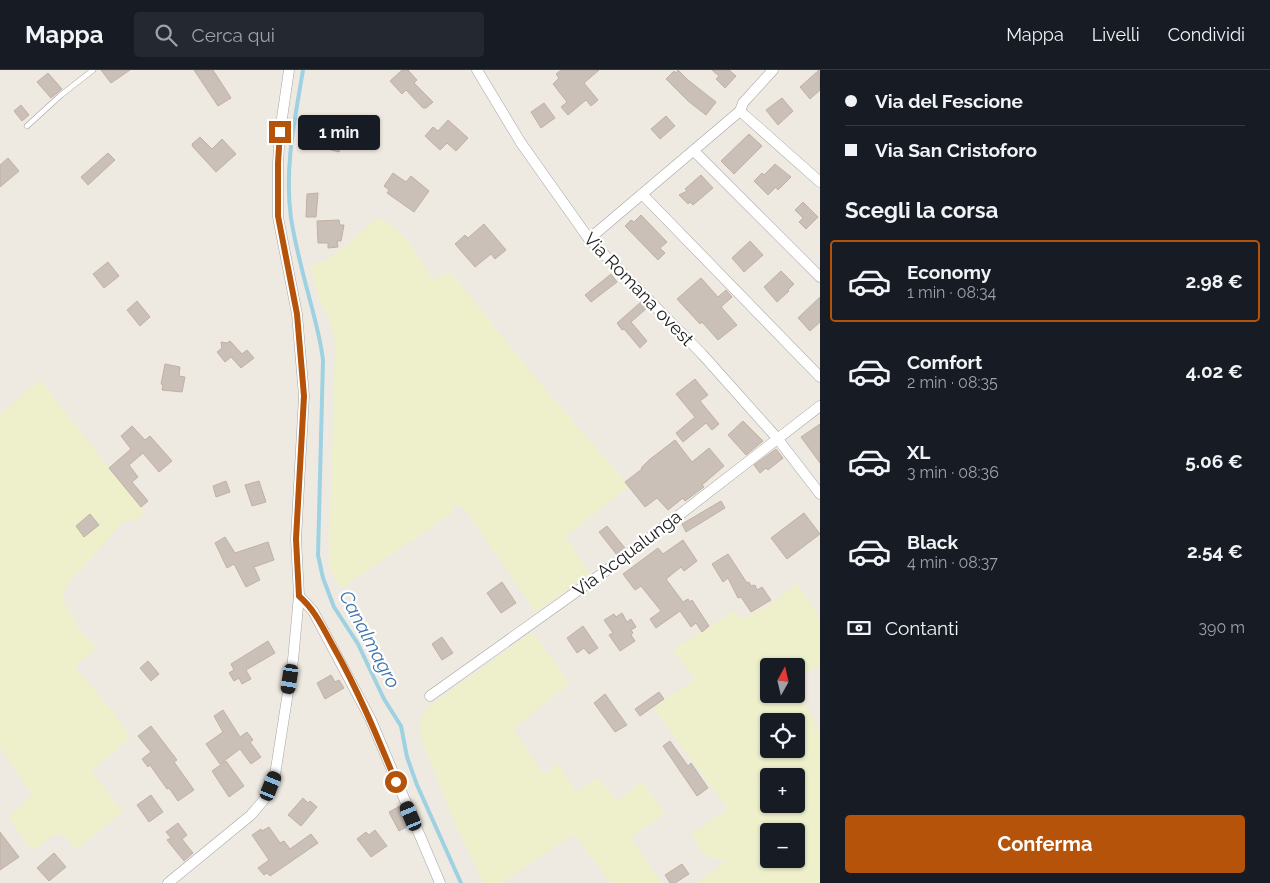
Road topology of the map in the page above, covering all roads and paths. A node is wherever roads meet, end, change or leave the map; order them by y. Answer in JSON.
{"nodes":[{"id":1,"x":92,"y":70,"type":"edge"},
{"id":2,"x":289,"y":70,"type":"edge"},
{"id":3,"x":477,"y":70,"type":"edge"},
{"id":4,"x":773,"y":70,"type":"edge"},
{"id":5,"x":740,"y":111,"type":"junction"},
{"id":6,"x":27,"y":126,"type":"dead end"},
{"id":7,"x":694,"y":151,"type":"junction"},
{"id":8,"x":820,"y":182,"type":"edge"},
{"id":9,"x":642,"y":194,"type":"junction"},
{"id":10,"x":589,"y":240,"type":"junction"},
{"id":11,"x":820,"y":277,"type":"edge"},
{"id":12,"x":820,"y":377,"type":"edge"},
{"id":13,"x":820,"y":406,"type":"edge"},
{"id":14,"x":777,"y":438,"type":"junction"},
{"id":15,"x":820,"y":494,"type":"edge"},
{"id":16,"x":299,"y":596,"type":"junction"},
{"id":17,"x":430,"y":696,"type":"dead end"},
{"id":18,"x":168,"y":883,"type":"edge"},
{"id":19,"x":440,"y":883,"type":"edge"}],
"edges":[{"from":1,"to":6,"type":"lane"},
{"from":2,"to":16,"type":"street"},
{"from":3,"to":10,"type":"street","name":"Via Romana ovest"},
{"from":4,"to":5,"type":"street"},
{"from":5,"to":7,"type":"street"},
{"from":5,"to":8,"type":"street"},
{"from":7,"to":9,"type":"street"},
{"from":7,"to":11,"type":"street"},
{"from":9,"to":10,"type":"street"},
{"from":9,"to":12,"type":"street"},
{"from":10,"to":14,"type":"street","name":"Via Romana ovest"},
{"from":13,"to":14,"type":"street","name":"Via Acqualunga"},
{"from":14,"to":15,"type":"street","name":"Via Romana ovest"},
{"from":14,"to":17,"type":"street","name":"Via Acqualunga"},
{"from":16,"to":18,"type":"street"},
{"from":16,"to":19,"type":"street"}]}
